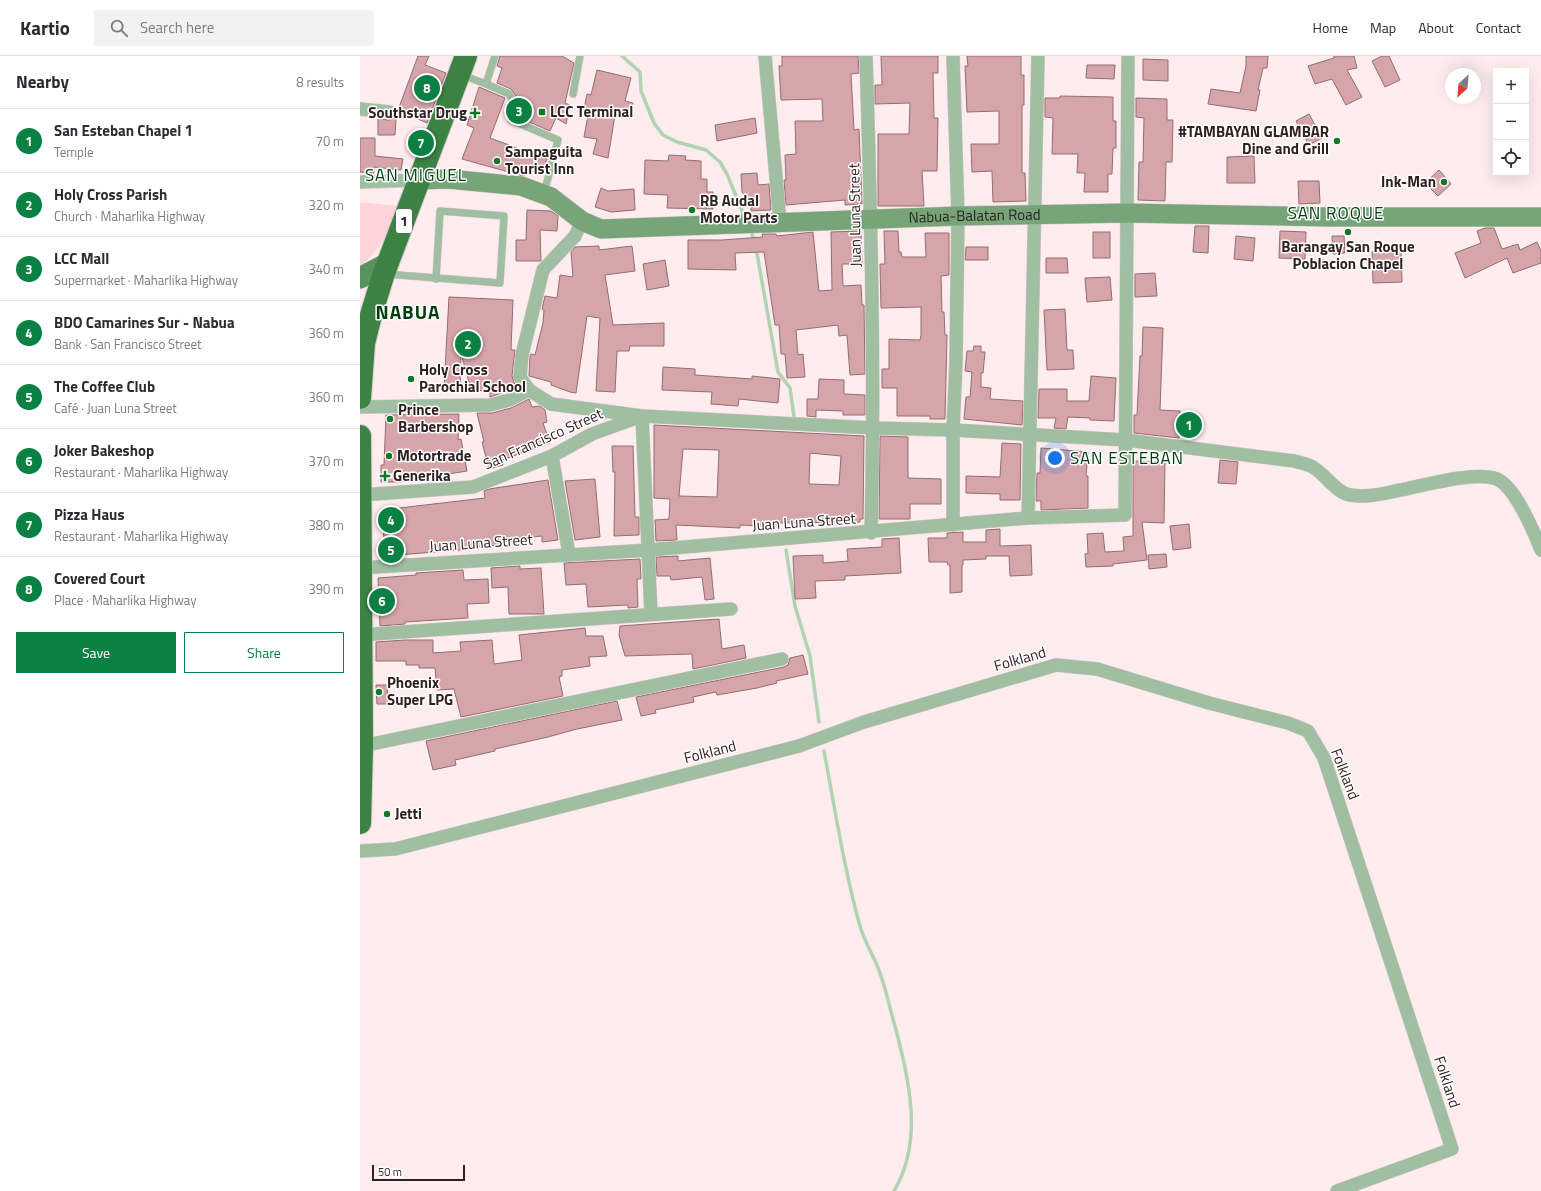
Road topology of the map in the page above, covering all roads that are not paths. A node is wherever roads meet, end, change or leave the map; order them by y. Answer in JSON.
{"nodes":[{"id":1,"x":495,"y":56,"type":"edge"},
{"id":2,"x":580,"y":56,"type":"edge"},
{"id":3,"x":765,"y":56,"type":"edge"},
{"id":4,"x":866,"y":56,"type":"edge"},
{"id":5,"x":953,"y":56,"type":"edge"},
{"id":6,"x":1038,"y":56,"type":"edge"},
{"id":7,"x":1128,"y":56,"type":"edge"},
{"id":8,"x":463,"y":65,"type":"edge"},
{"id":9,"x":486,"y":84,"type":"junction"},
{"id":10,"x":573,"y":94,"type":"dead end"},
{"id":11,"x":360,"y":109,"type":"edge"},
{"id":12,"x":390,"y":112,"type":"dead end"},
{"id":13,"x":420,"y":180,"type":"junction"},
{"id":14,"x":360,"y":182,"type":"edge"},
{"id":15,"x":544,"y":194,"type":"junction"},
{"id":16,"x":1127,"y":213,"type":"junction"},
{"id":17,"x":1034,"y":214,"type":"junction"},
{"id":18,"x":958,"y":216,"type":"junction"},
{"id":19,"x":1541,"y":217,"type":"edge"},
{"id":20,"x":871,"y":220,"type":"junction"},
{"id":21,"x":582,"y":221,"type":"junction"},
{"id":22,"x":780,"y":222,"type":"junction"},
{"id":23,"x":386,"y":268,"type":"junction"},
{"id":24,"x":360,"y":278,"type":"edge"},
{"id":25,"x":436,"y":279,"type":"junction"},
{"id":26,"x":364,"y":324,"type":"edge"},
{"id":27,"x":529,"y":390,"type":"junction"},
{"id":28,"x":360,"y":398,"type":"edge"},
{"id":29,"x":360,"y":407,"type":"edge"},
{"id":30,"x":642,"y":416,"type":"junction"},
{"id":31,"x":874,"y":428,"type":"junction"},
{"id":32,"x":953,"y":430,"type":"junction"},
{"id":33,"x":1029,"y":434,"type":"junction"},
{"id":34,"x":360,"y":436,"type":"edge"},
{"id":35,"x":1126,"y":440,"type":"junction"},
{"id":36,"x":552,"y":456,"type":"junction"},
{"id":37,"x":361,"y":501,"type":"edge"},
{"id":38,"x":1028,"y":518,"type":"junction"},
{"id":39,"x":953,"y":525,"type":"junction"},
{"id":40,"x":871,"y":532,"type":"junction"},
{"id":41,"x":649,"y":550,"type":"junction"},
{"id":42,"x":1541,"y":550,"type":"edge"},
{"id":43,"x":569,"y":554,"type":"junction"},
{"id":44,"x":360,"y":568,"type":"edge"},
{"id":45,"x":731,"y":609,"type":"dead end"},
{"id":46,"x":651,"y":614,"type":"junction"},
{"id":47,"x":360,"y":635,"type":"edge"},
{"id":48,"x":782,"y":659,"type":"dead end"},
{"id":49,"x":362,"y":746,"type":"junction"},
{"id":50,"x":360,"y":823,"type":"edge"},
{"id":51,"x":360,"y":851,"type":"edge"},
{"id":52,"x":1337,"y":1191,"type":"edge"}],
"edges":[{"from":1,"to":9,"type":"lane"},
{"from":2,"to":10,"type":"lane"},
{"from":3,"to":22,"type":"street"},
{"from":4,"to":20,"type":"street","name":"Juan Luna Street"},
{"from":5,"to":18,"type":"street"},
{"from":6,"to":17,"type":"street"},
{"from":7,"to":16,"type":"street"},
{"from":8,"to":9,"type":"lane"},
{"from":8,"to":13,"type":"highway","number":"1"},
{"from":9,"to":15,"type":"lane"},
{"from":11,"to":12,"type":"street"},
{"from":13,"to":14,"type":"street"},
{"from":13,"to":15,"type":"main road","name":"Nabua-Balatan Road"},
{"from":13,"to":23,"type":"highway","number":"1"},
{"from":15,"to":21,"type":"main road","name":"Nabua-Balatan Road"},
{"from":16,"to":17,"type":"main road","name":"Nabua-Balatan Road"},
{"from":16,"to":19,"type":"main road","name":"Nabua-Balatan Road"},
{"from":16,"to":35,"type":"street"},
{"from":17,"to":18,"type":"main road","name":"Nabua-Balatan Road"},
{"from":17,"to":33,"type":"street"},
{"from":18,"to":20,"type":"main road","name":"Nabua-Balatan Road"},
{"from":18,"to":32,"type":"street"},
{"from":20,"to":22,"type":"main road","name":"Nabua-Balatan Road"},
{"from":20,"to":31,"type":"street","name":"Juan Luna Street"},
{"from":21,"to":22,"type":"main road","name":"Nabua-Balatan Road"},
{"from":21,"to":27,"type":"street"},
{"from":23,"to":24,"type":"main road"},
{"from":23,"to":25,"type":"lane"},
{"from":23,"to":26,"type":"highway","number":"1"},
{"from":25,"to":25,"type":"lane"},
{"from":26,"to":28,"type":"highway","number":"1"},
{"from":27,"to":29,"type":"street"},
{"from":27,"to":30,"type":"street"},
{"from":30,"to":31,"type":"street"},
{"from":30,"to":36,"type":"street","name":"San Francisco Street"},
{"from":30,"to":41,"type":"street"},
{"from":31,"to":32,"type":"street"},
{"from":31,"to":40,"type":"street","name":"Juan Luna Street"},
{"from":32,"to":33,"type":"street"},
{"from":32,"to":39,"type":"street"},
{"from":33,"to":35,"type":"street"},
{"from":33,"to":38,"type":"street"},
{"from":34,"to":37,"type":"highway"},
{"from":35,"to":38,"type":"street"},
{"from":35,"to":42,"type":"street"},
{"from":36,"to":37,"type":"street","name":"San Francisco Street"},
{"from":36,"to":43,"type":"street"},
{"from":37,"to":44,"type":"highway"},
{"from":38,"to":39,"type":"street"},
{"from":39,"to":40,"type":"street"},
{"from":40,"to":41,"type":"street","name":"Juan Luna Street"},
{"from":41,"to":43,"type":"street","name":"Juan Luna Street"},
{"from":41,"to":46,"type":"street"},
{"from":43,"to":44,"type":"street","name":"Juan Luna Street"},
{"from":44,"to":47,"type":"highway"},
{"from":45,"to":46,"type":"street"},
{"from":46,"to":47,"type":"street"},
{"from":47,"to":49,"type":"highway"},
{"from":48,"to":49,"type":"street"},
{"from":49,"to":50,"type":"highway"},
{"from":51,"to":52,"type":"street","name":"Folkland"}]}
